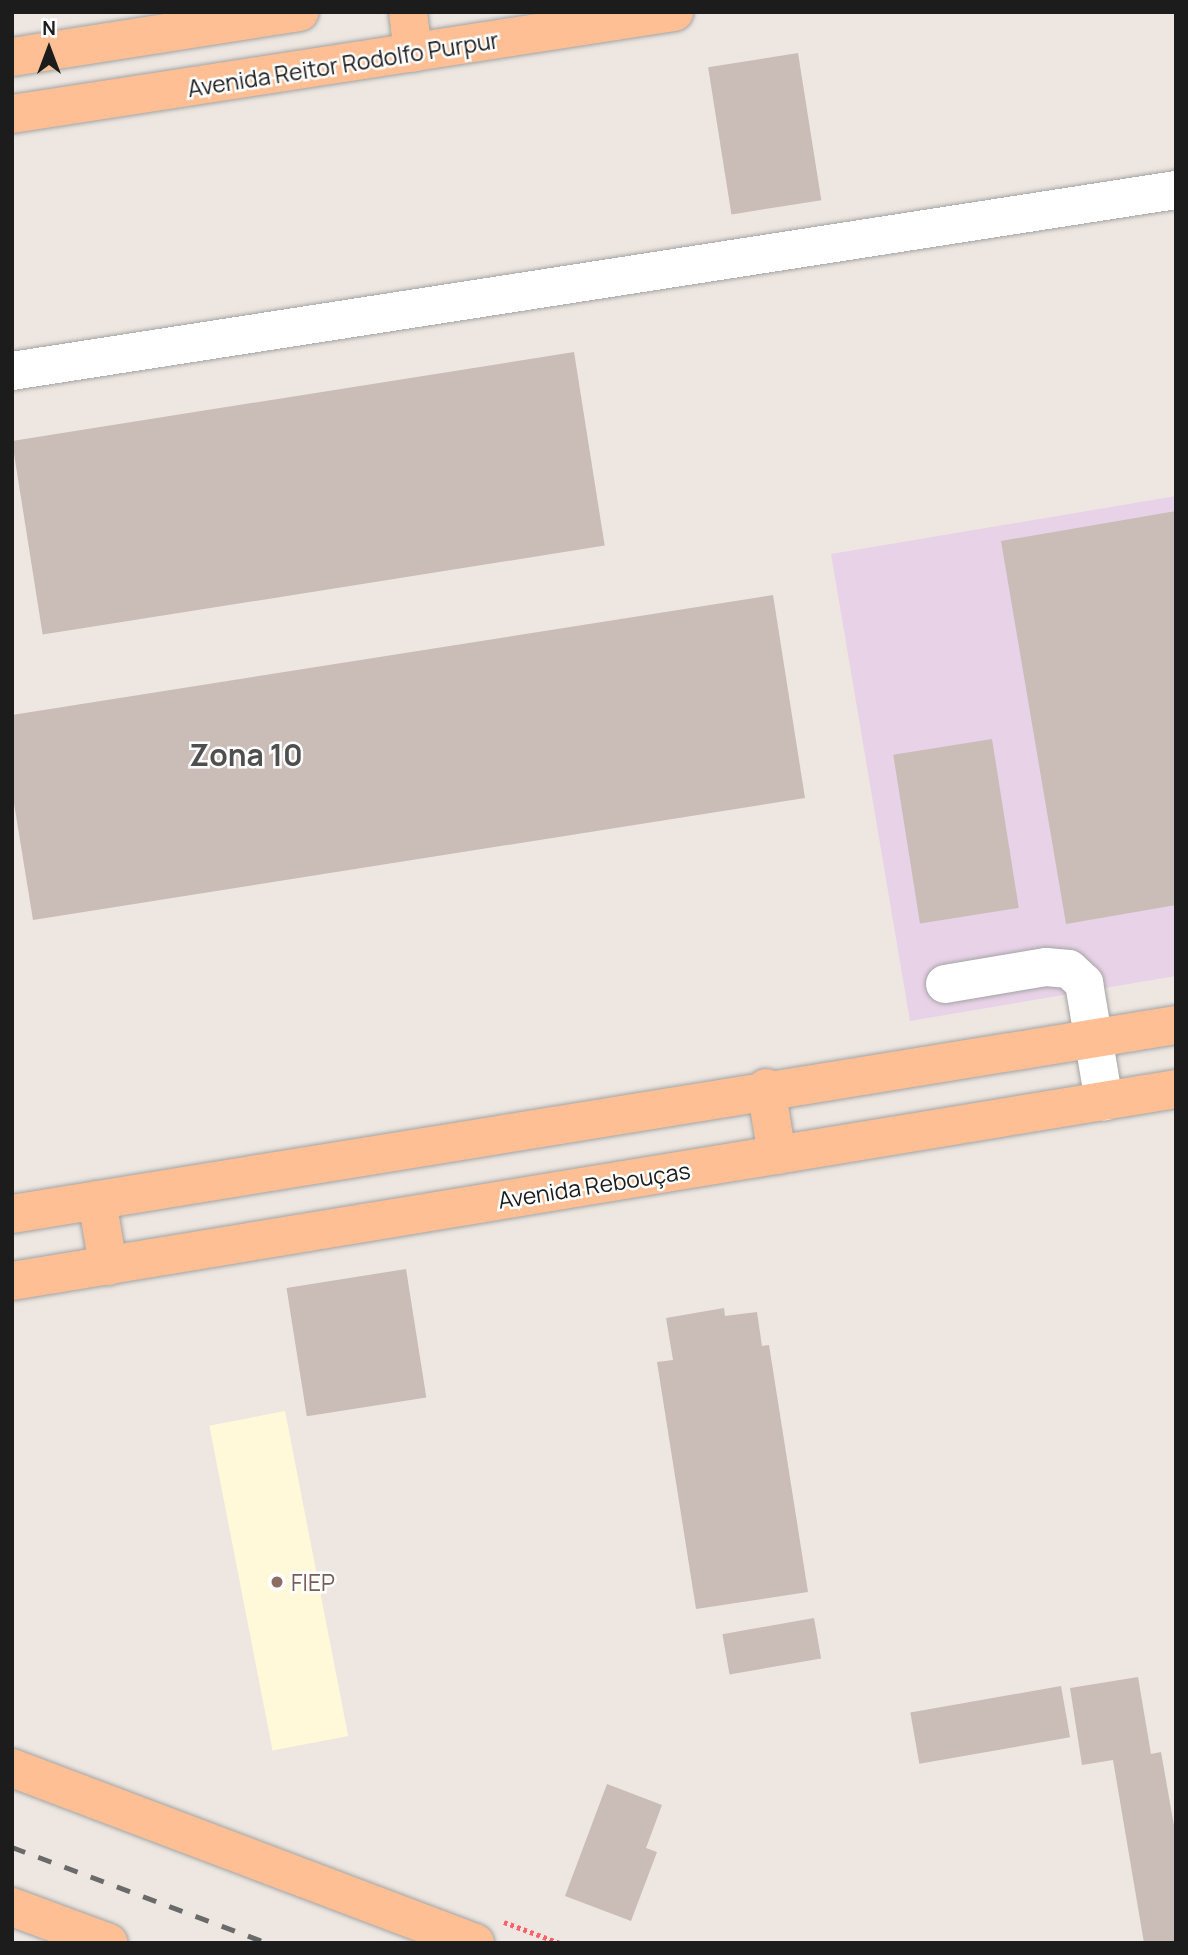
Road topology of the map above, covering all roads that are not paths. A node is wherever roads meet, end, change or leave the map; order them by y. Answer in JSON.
{"nodes":[{"id":1,"x":300,"y":12,"type":"edge"},
{"id":2,"x":408,"y":12,"type":"edge"},
{"id":3,"x":674,"y":12,"type":"edge"},
{"id":4,"x":413,"y":53,"type":"junction"},
{"id":5,"x":12,"y":57,"type":"edge"},
{"id":6,"x":12,"y":114,"type":"edge"},
{"id":7,"x":1176,"y":190,"type":"edge"},
{"id":8,"x":12,"y":371,"type":"edge"},
{"id":9,"x":945,"y":984,"type":"dead end"},
{"id":10,"x":1176,"y":1025,"type":"edge"},
{"id":11,"x":1096,"y":1037,"type":"junction"},
{"id":12,"x":766,"y":1088,"type":"junction"},
{"id":13,"x":1176,"y":1089,"type":"edge"},
{"id":14,"x":1104,"y":1101,"type":"junction"},
{"id":15,"x":777,"y":1154,"type":"junction"},
{"id":16,"x":97,"y":1200,"type":"junction"},
{"id":17,"x":12,"y":1214,"type":"edge"},
{"id":18,"x":108,"y":1266,"type":"junction"},
{"id":19,"x":12,"y":1281,"type":"edge"},
{"id":20,"x":12,"y":1768,"type":"edge"},
{"id":21,"x":12,"y":1907,"type":"edge"},
{"id":22,"x":109,"y":1943,"type":"edge"},
{"id":23,"x":475,"y":1943,"type":"edge"}],
"edges":[{"from":1,"to":5,"type":"main road"},
{"from":2,"to":4,"type":"main road"},
{"from":3,"to":4,"type":"main road","name":"Avenida Reitor Rodolfo Purpur"},
{"from":4,"to":6,"type":"main road","name":"Avenida Reitor Rodolfo Purpur"},
{"from":7,"to":8,"type":"lane"},
{"from":9,"to":11,"type":"lane"},
{"from":10,"to":11,"type":"main road"},
{"from":11,"to":12,"type":"main road"},
{"from":11,"to":14,"type":"lane"},
{"from":12,"to":15,"type":"main road"},
{"from":12,"to":16,"type":"main road"},
{"from":13,"to":14,"type":"main road","name":"Avenida Rebouças"},
{"from":14,"to":15,"type":"main road","name":"Avenida Rebouças"},
{"from":15,"to":18,"type":"main road","name":"Avenida Rebouças"},
{"from":16,"to":17,"type":"main road"},
{"from":16,"to":18,"type":"main road"},
{"from":18,"to":19,"type":"main road","name":"Avenida Rebouças"},
{"from":20,"to":23,"type":"main road"},
{"from":21,"to":22,"type":"main road"}]}
